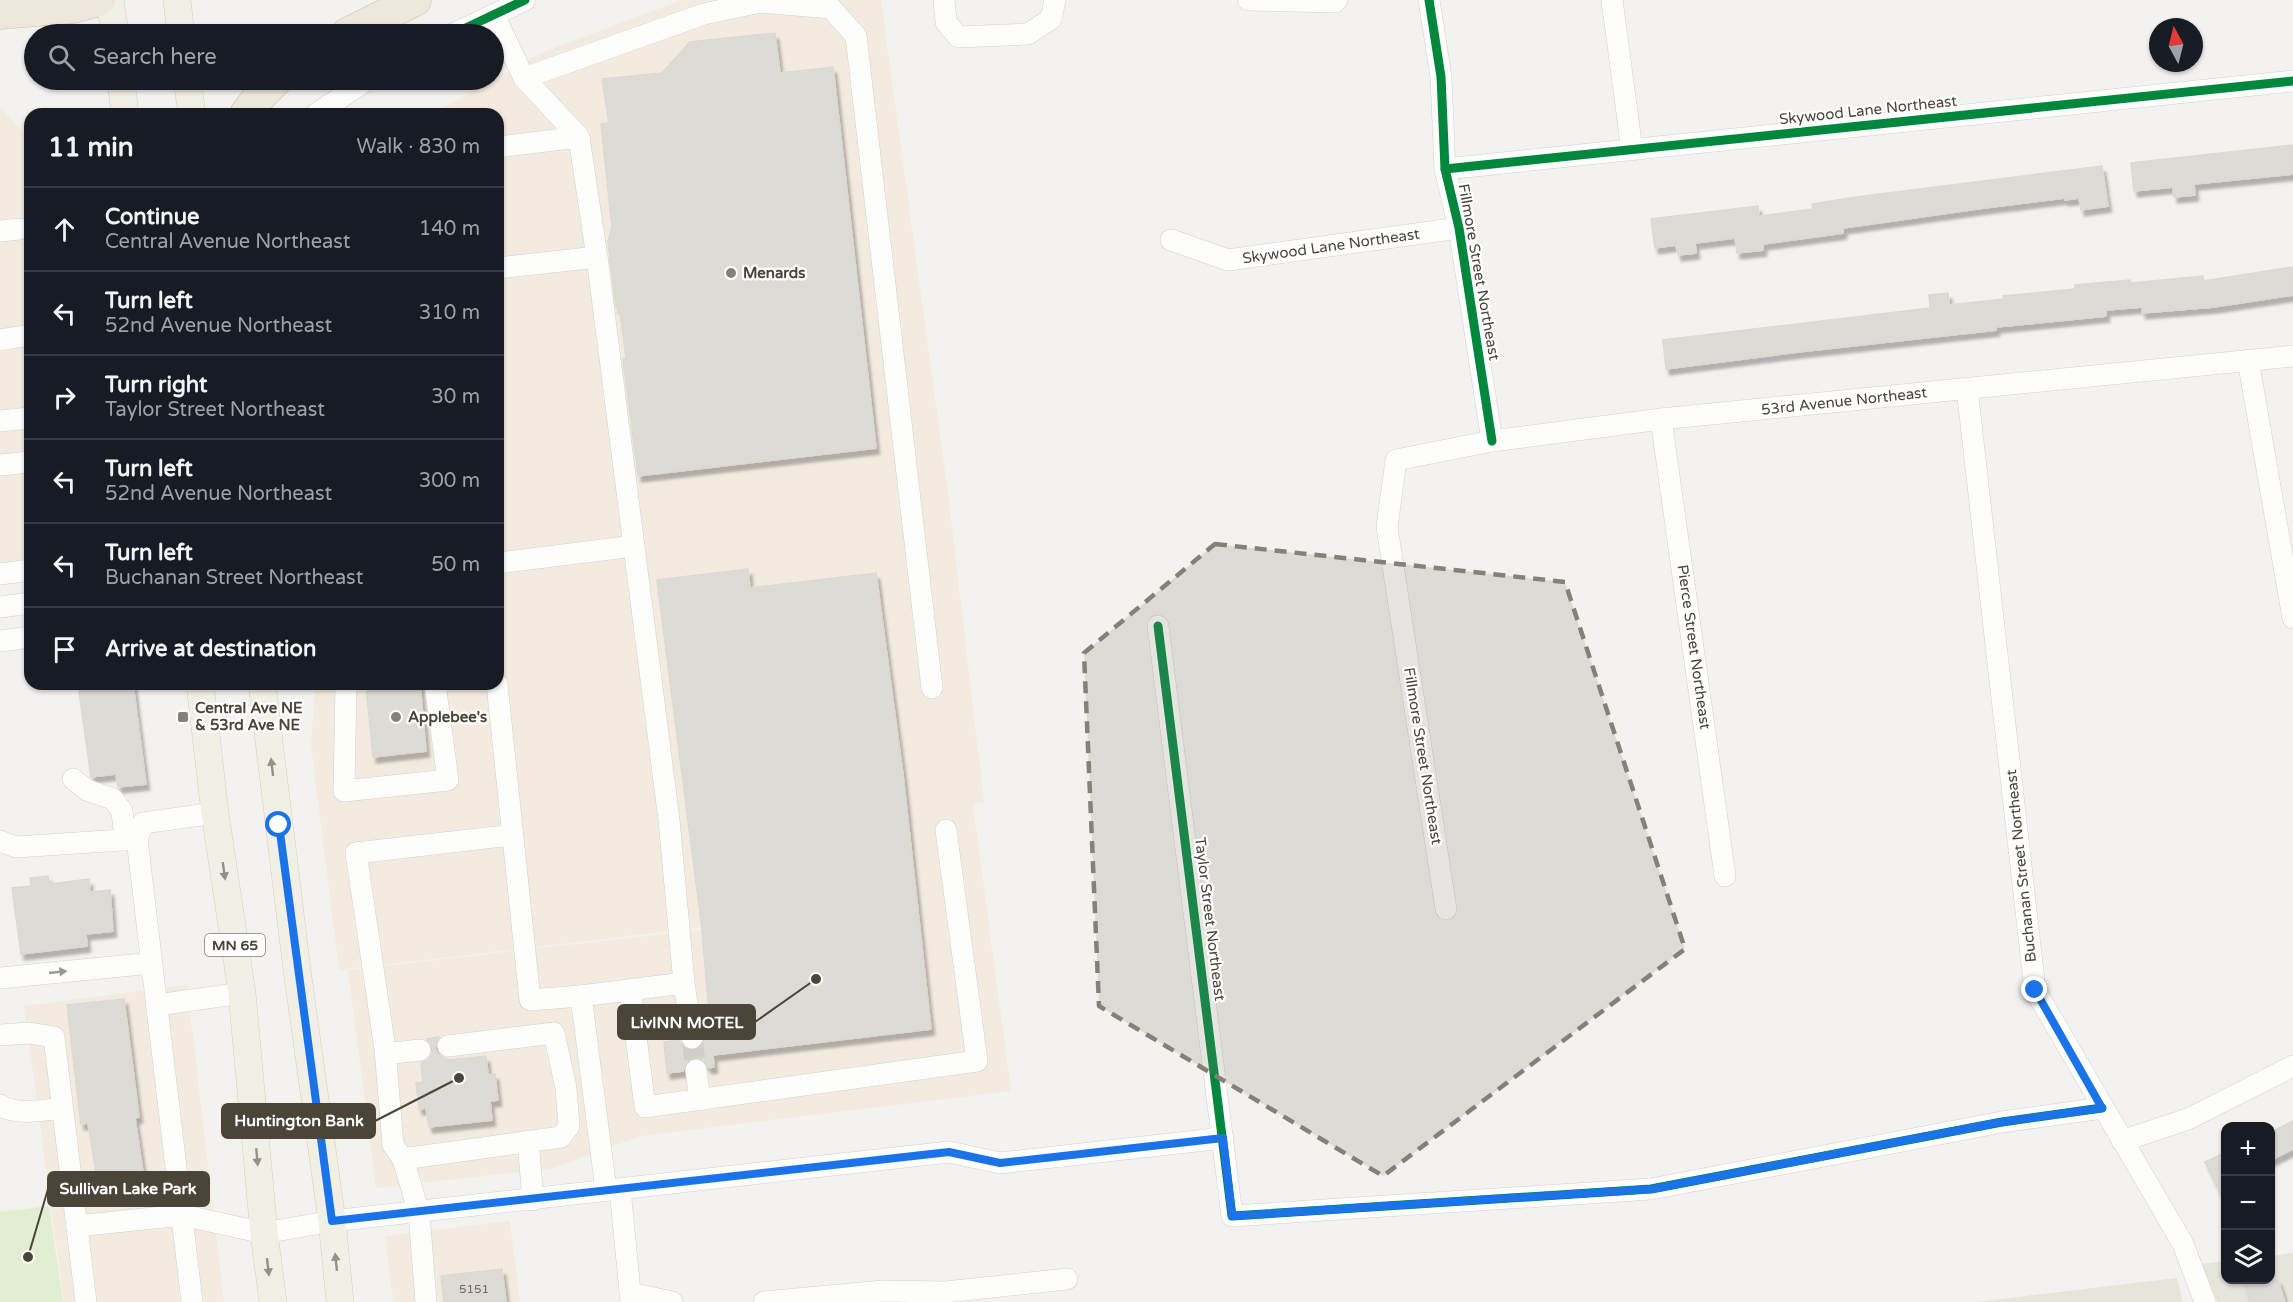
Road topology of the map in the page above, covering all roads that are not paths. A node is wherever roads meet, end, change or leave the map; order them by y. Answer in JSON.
{"nodes":[{"id":1,"x":99,"y":0,"type":"edge"},
{"id":2,"x":110,"y":0,"type":"edge"},
{"id":3,"x":177,"y":0,"type":"edge"},
{"id":4,"x":415,"y":0,"type":"edge"},
{"id":5,"x":525,"y":0,"type":"edge"},
{"id":6,"x":944,"y":0,"type":"edge"},
{"id":7,"x":1055,"y":0,"type":"edge"},
{"id":8,"x":1248,"y":0,"type":"edge"},
{"id":9,"x":1337,"y":0,"type":"edge"},
{"id":10,"x":1429,"y":0,"type":"edge"},
{"id":11,"x":1612,"y":0,"type":"edge"},
{"id":12,"x":0,"y":12,"type":"edge"},
{"id":13,"x":494,"y":15,"type":"junction"},
{"id":14,"x":114,"y":24,"type":"edge"},
{"id":15,"x":181,"y":24,"type":"edge"},
{"id":16,"x":367,"y":24,"type":"edge"},
{"id":17,"x":475,"y":24,"type":"edge"},
{"id":18,"x":498,"y":24,"type":"edge"},
{"id":19,"x":504,"y":36,"type":"edge"},
{"id":20,"x":524,"y":78,"type":"junction"},
{"id":21,"x":2293,"y":81,"type":"edge"},
{"id":22,"x":122,"y":90,"type":"edge"},
{"id":23,"x":189,"y":90,"type":"edge"},
{"id":24,"x":266,"y":90,"type":"edge"},
{"id":25,"x":352,"y":90,"type":"edge"},
{"id":26,"x":124,"y":108,"type":"edge"},
{"id":27,"x":191,"y":108,"type":"edge"},
{"id":28,"x":250,"y":108,"type":"edge"},
{"id":29,"x":325,"y":108,"type":"edge"},
{"id":30,"x":579,"y":137,"type":"junction"},
{"id":31,"x":504,"y":146,"type":"edge"},
{"id":32,"x":1632,"y":150,"type":"junction"},
{"id":33,"x":1445,"y":169,"type":"junction"},
{"id":34,"x":1459,"y":228,"type":"junction"},
{"id":35,"x":1171,"y":240,"type":"dead end"},
{"id":36,"x":597,"y":257,"type":"junction"},
{"id":37,"x":504,"y":267,"type":"edge"},
{"id":38,"x":24,"y":336,"type":"edge"},
{"id":39,"x":0,"y":340,"type":"edge"},
{"id":40,"x":2293,"y":356,"type":"edge"},
{"id":41,"x":2248,"y":360,"type":"junction"},
{"id":42,"x":1967,"y":388,"type":"junction"},
{"id":43,"x":24,"y":419,"type":"edge"},
{"id":44,"x":1661,"y":419,"type":"junction"},
{"id":45,"x":0,"y":422,"type":"edge"},
{"id":46,"x":1492,"y":441,"type":"junction"},
{"id":47,"x":1396,"y":460,"type":"joint"},
{"id":48,"x":24,"y":463,"type":"edge"},
{"id":49,"x":0,"y":465,"type":"edge"},
{"id":50,"x":634,"y":546,"type":"junction"},
{"id":51,"x":504,"y":562,"type":"edge"},
{"id":52,"x":24,"y":571,"type":"edge"},
{"id":53,"x":0,"y":574,"type":"edge"},
{"id":54,"x":24,"y":604,"type":"edge"},
{"id":55,"x":0,"y":607,"type":"edge"},
{"id":56,"x":2293,"y":618,"type":"edge"},
{"id":57,"x":1158,"y":626,"type":"dead end"},
{"id":58,"x":24,"y":638,"type":"edge"},
{"id":59,"x":0,"y":641,"type":"edge"},
{"id":60,"x":932,"y":688,"type":"dead end"},
{"id":61,"x":201,"y":690,"type":"edge"},
{"id":62,"x":263,"y":690,"type":"edge"},
{"id":63,"x":346,"y":690,"type":"edge"},
{"id":64,"x":436,"y":690,"type":"edge"},
{"id":65,"x":498,"y":690,"type":"edge"},
{"id":66,"x":73,"y":779,"type":"dead end"},
{"id":67,"x":215,"y":813,"type":"junction"},
{"id":68,"x":946,"y":830,"type":"dead end"},
{"id":69,"x":512,"y":835,"type":"junction"},
{"id":70,"x":131,"y":839,"type":"junction"},
{"id":71,"x":0,"y":841,"type":"edge"},
{"id":72,"x":1725,"y":876,"type":"dead end"},
{"id":73,"x":1446,"y":909,"type":"dead end"},
{"id":74,"x":152,"y":963,"type":"junction"},
{"id":75,"x":0,"y":978,"type":"edge"},
{"id":76,"x":684,"y":983,"type":"junction"},
{"id":77,"x":630,"y":990,"type":"junction"},
{"id":78,"x":242,"y":993,"type":"junction"},
{"id":79,"x":580,"y":996,"type":"junction"},
{"id":80,"x":157,"y":1005,"type":"junction"},
{"id":81,"x":0,"y":1035,"type":"edge"},
{"id":82,"x":692,"y":1038,"type":"tunnel mouth"},
{"id":83,"x":448,"y":1046,"type":"dead end"},
{"id":84,"x":420,"y":1050,"type":"dead end"},
{"id":85,"x":385,"y":1054,"type":"junction"},
{"id":86,"x":2293,"y":1066,"type":"edge"},
{"id":87,"x":696,"y":1070,"type":"tunnel mouth"},
{"id":88,"x":700,"y":1100,"type":"junction"},
{"id":89,"x":0,"y":1105,"type":"edge"},
{"id":90,"x":62,"y":1108,"type":"junction"},
{"id":91,"x":2102,"y":1108,"type":"junction"},
{"id":92,"x":1223,"y":1138,"type":"junction"},
{"id":93,"x":2122,"y":1141,"type":"junction"},
{"id":94,"x":528,"y":1142,"type":"junction"},
{"id":95,"x":403,"y":1159,"type":"junction"},
{"id":96,"x":613,"y":1190,"type":"junction"},
{"id":97,"x":533,"y":1200,"type":"junction"},
{"id":98,"x":419,"y":1213,"type":"junction"},
{"id":99,"x":182,"y":1215,"type":"junction"},
{"id":100,"x":332,"y":1221,"type":"junction"},
{"id":101,"x":77,"y":1226,"type":"junction"},
{"id":102,"x":264,"y":1233,"type":"junction"},
{"id":103,"x":1067,"y":1279,"type":"dead end"},
{"id":104,"x":631,"y":1297,"type":"edge"},
{"id":105,"x":785,"y":1301,"type":"edge"},
{"id":106,"x":86,"y":1302,"type":"edge"},
{"id":107,"x":192,"y":1302,"type":"edge"},
{"id":108,"x":273,"y":1302,"type":"edge"},
{"id":109,"x":340,"y":1302,"type":"edge"},
{"id":110,"x":426,"y":1302,"type":"edge"},
{"id":111,"x":672,"y":1302,"type":"edge"},
{"id":112,"x":764,"y":1302,"type":"edge"},
{"id":113,"x":2205,"y":1302,"type":"edge"}],
"edges":[{"from":1,"to":12,"type":"highway"},
{"from":2,"to":14,"type":"main road"},
{"from":3,"to":15,"type":"main road"},
{"from":4,"to":16,"type":"highway"},
{"from":5,"to":13,"type":"street"},
{"from":6,"to":7,"type":"street"},
{"from":8,"to":9,"type":"street"},
{"from":10,"to":33,"type":"street","name":"Fillmore Street Northeast"},
{"from":11,"to":32,"type":"street"},
{"from":13,"to":17,"type":"street"},
{"from":13,"to":18,"type":"street"},
{"from":19,"to":20,"type":"street"},
{"from":20,"to":30,"type":"street"},
{"from":20,"to":60,"type":"street"},
{"from":21,"to":32,"type":"street","name":"Skywood Lane Northeast"},
{"from":22,"to":26,"type":"main road"},
{"from":23,"to":27,"type":"main road"},
{"from":24,"to":28,"type":"highway"},
{"from":25,"to":29,"type":"street"},
{"from":30,"to":31,"type":"street"},
{"from":30,"to":36,"type":"street"},
{"from":32,"to":33,"type":"street","name":"Skywood Lane Northeast"},
{"from":33,"to":34,"type":"street","name":"Fillmore Street Northeast"},
{"from":34,"to":35,"type":"street","name":"Skywood Lane Northeast"},
{"from":34,"to":46,"type":"street","name":"Fillmore Street Northeast"},
{"from":36,"to":37,"type":"street"},
{"from":36,"to":50,"type":"street"},
{"from":38,"to":39,"type":"street"},
{"from":40,"to":41,"type":"street","name":"53rd Avenue Northeast"},
{"from":41,"to":42,"type":"street","name":"53rd Avenue Northeast"},
{"from":41,"to":56,"type":"street"},
{"from":42,"to":44,"type":"street","name":"53rd Avenue Northeast"},
{"from":42,"to":91,"type":"street","name":"Buchanan Street Northeast"},
{"from":43,"to":45,"type":"street"},
{"from":44,"to":46,"type":"street","name":"53rd Avenue Northeast"},
{"from":44,"to":72,"type":"street","name":"Pierce Street Northeast"},
{"from":46,"to":47,"type":"street","name":"53rd Avenue Northeast"},
{"from":47,"to":73,"type":"street","name":"Fillmore Street Northeast"},
{"from":48,"to":49,"type":"street"},
{"from":50,"to":51,"type":"street"},
{"from":50,"to":76,"type":"street"},
{"from":52,"to":53,"type":"street"},
{"from":54,"to":55,"type":"street"},
{"from":57,"to":92,"type":"street","name":"Taylor Street Northeast"},
{"from":58,"to":59,"type":"street"},
{"from":61,"to":67,"type":"main road","number":"MN 65"},
{"from":100,"to":62,"type":"main road","one_way":true},
{"from":63,"to":64,"type":"street"},
{"from":65,"to":69,"type":"street"},
{"from":66,"to":70,"type":"street"},
{"from":67,"to":70,"type":"street"},
{"from":67,"to":78,"type":"main road","number":"MN 65","one_way":true},
{"from":68,"to":88,"type":"street"},
{"from":69,"to":79,"type":"street"},
{"from":69,"to":85,"type":"street"},
{"from":70,"to":71,"type":"street"},
{"from":70,"to":74,"type":"street"},
{"from":75,"to":74,"type":"street","one_way":true},
{"from":74,"to":80,"type":"street"},
{"from":76,"to":77,"type":"street"},
{"from":76,"to":82,"type":"street"},
{"from":77,"to":79,"type":"street"},
{"from":77,"to":88,"type":"street"},
{"from":78,"to":80,"type":"street"},
{"from":78,"to":102,"type":"main road","number":"MN 65","one_way":true},
{"from":79,"to":96,"type":"street"},
{"from":80,"to":99,"type":"street"},
{"from":81,"to":90,"type":"street"},
{"from":83,"to":94,"type":"street"},
{"from":84,"to":85,"type":"street"},
{"from":85,"to":95,"type":"street"},
{"from":86,"to":93,"type":"street"},
{"from":87,"to":88,"type":"street"},
{"from":89,"to":90,"type":"street"},
{"from":90,"to":101,"type":"street"},
{"from":91,"to":92,"type":"street","name":"Taylor Street Northeast"},
{"from":91,"to":93,"type":"street","name":"Buchanan Street Northeast"},
{"from":92,"to":96,"type":"street"},
{"from":93,"to":113,"type":"street","name":"Buchanan Street Northeast"},
{"from":94,"to":95,"type":"street"},
{"from":94,"to":97,"type":"street"},
{"from":95,"to":98,"type":"street"},
{"from":96,"to":97,"type":"street"},
{"from":96,"to":104,"type":"street"},
{"from":97,"to":98,"type":"street"},
{"from":98,"to":100,"type":"street"},
{"from":98,"to":110,"type":"street"},
{"from":99,"to":101,"type":"street"},
{"from":99,"to":102,"type":"street"},
{"from":99,"to":107,"type":"street"},
{"from":100,"to":102,"type":"street"},
{"from":109,"to":100,"type":"main road","one_way":true},
{"from":101,"to":106,"type":"street"},
{"from":102,"to":108,"type":"main road","number":"MN 65","one_way":true},
{"from":103,"to":105,"type":"street"},
{"from":104,"to":111,"type":"street"},
{"from":105,"to":112,"type":"street"}]}
